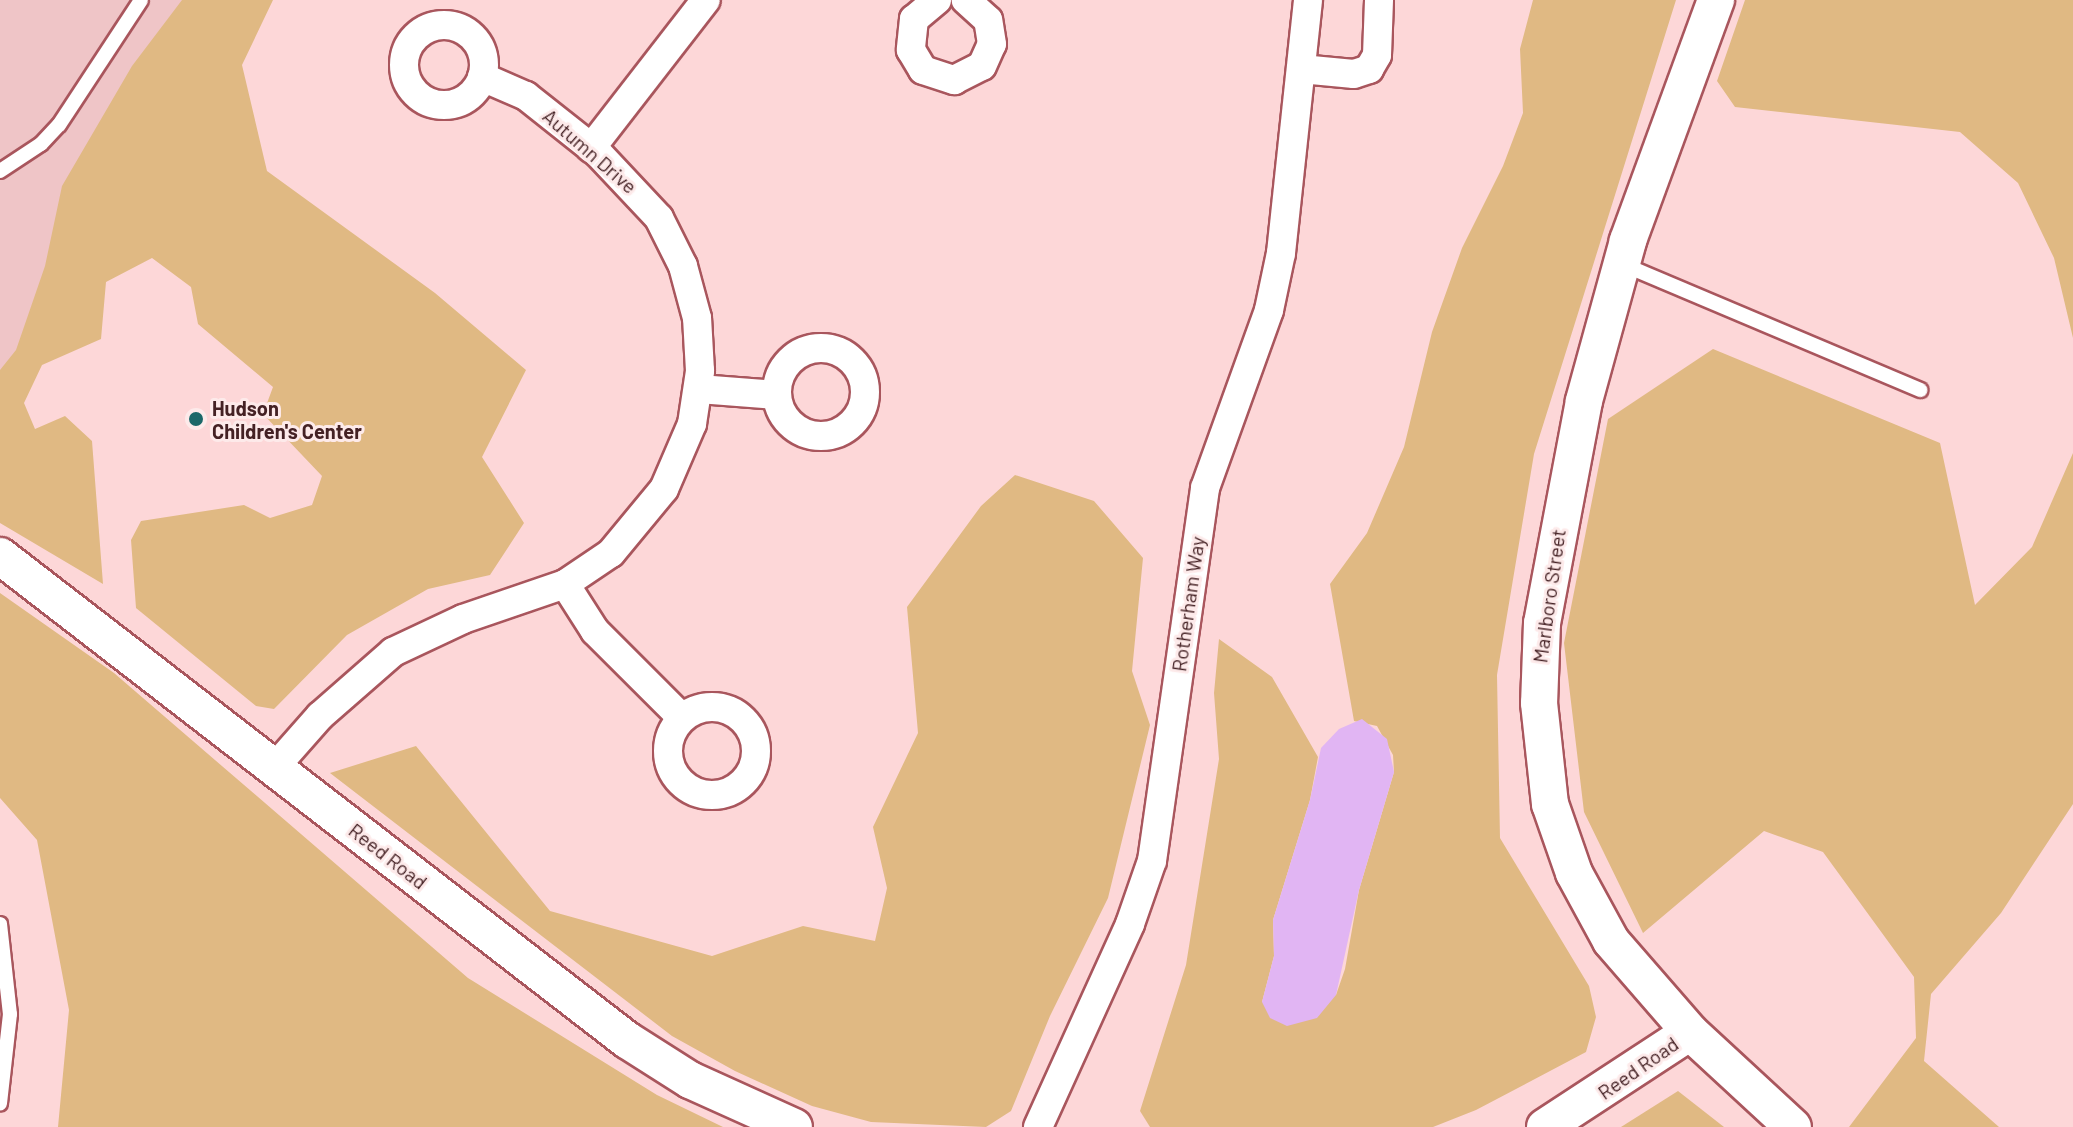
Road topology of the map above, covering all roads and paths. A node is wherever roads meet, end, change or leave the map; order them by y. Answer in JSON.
{"nodes":[{"id":1,"x":141,"y":0,"type":"edge"},
{"id":2,"x":706,"y":0,"type":"edge"},
{"id":3,"x":966,"y":0,"type":"edge"},
{"id":4,"x":1308,"y":0,"type":"edge"},
{"id":5,"x":1379,"y":0,"type":"edge"},
{"id":6,"x":1716,"y":0,"type":"edge"},
{"id":7,"x":921,"y":4,"type":"edge"},
{"id":8,"x":1301,"y":69,"type":"junction"},
{"id":9,"x":482,"y":77,"type":"dead end"},
{"id":10,"x":591,"y":148,"type":"junction"},
{"id":11,"x":0,"y":171,"type":"edge"},
{"id":12,"x":1621,"y":264,"type":"junction"},
{"id":13,"x":699,"y":389,"type":"junction"},
{"id":14,"x":1921,"y":390,"type":"dead end"},
{"id":15,"x":777,"y":395,"type":"dead end"},
{"id":16,"x":0,"y":556,"type":"edge"},
{"id":17,"x":565,"y":584,"type":"junction"},
{"id":18,"x":682,"y":718,"type":"dead end"},
{"id":19,"x":275,"y":767,"type":"junction"},
{"id":20,"x":0,"y":924,"type":"edge"},
{"id":21,"x":1690,"y":1032,"type":"junction"},
{"id":22,"x":0,"y":1103,"type":"edge"},
{"id":23,"x":794,"y":1127,"type":"edge"},
{"id":24,"x":1038,"y":1127,"type":"edge"},
{"id":25,"x":1545,"y":1127,"type":"edge"},
{"id":26,"x":1793,"y":1127,"type":"edge"}],
"edges":[{"from":1,"to":11,"type":"lane"},
{"from":2,"to":10,"type":"street"},
{"from":3,"to":7,"type":"street"},
{"from":4,"to":8,"type":"street","name":"Rotherham Way"},
{"from":5,"to":8,"type":"street"},
{"from":6,"to":12,"type":"street","name":"Marlboro Street"},
{"from":8,"to":24,"type":"street","name":"Rotherham Way"},
{"from":9,"to":10,"type":"street","name":"Autumn Drive"},
{"from":10,"to":13,"type":"street","name":"Autumn Drive"},
{"from":12,"to":14,"type":"lane"},
{"from":12,"to":21,"type":"street","name":"Marlboro Street"},
{"from":13,"to":15,"type":"street"},
{"from":13,"to":17,"type":"street","name":"Autumn Drive"},
{"from":16,"to":19,"type":"street","name":"Reed Road"},
{"from":17,"to":18,"type":"street"},
{"from":17,"to":19,"type":"street","name":"Autumn Drive"},
{"from":19,"to":23,"type":"street","name":"Reed Road"},
{"from":20,"to":22,"type":"lane"},
{"from":21,"to":25,"type":"street","name":"Reed Road"},
{"from":21,"to":26,"type":"street","name":"Marlboro Street"}]}
